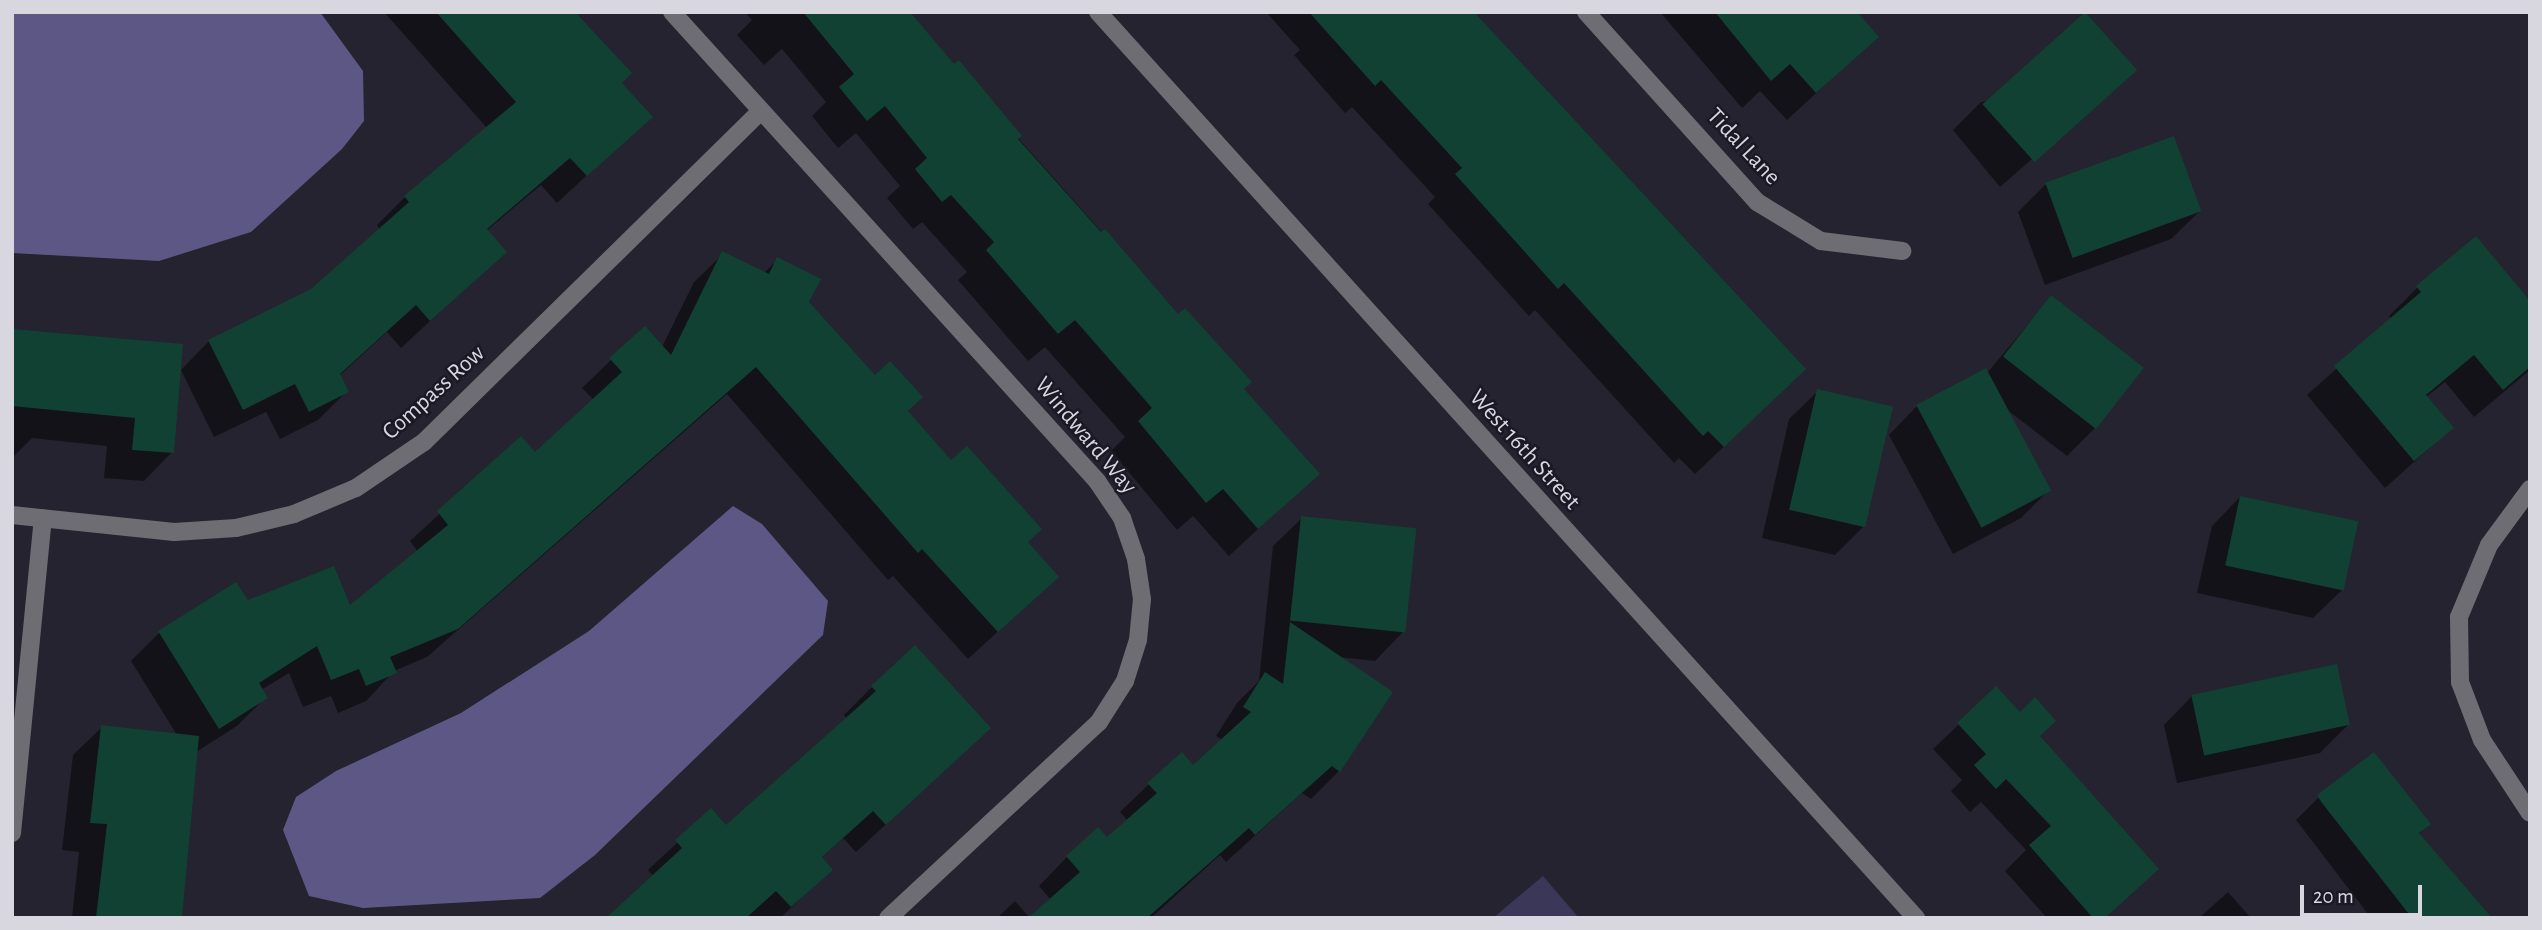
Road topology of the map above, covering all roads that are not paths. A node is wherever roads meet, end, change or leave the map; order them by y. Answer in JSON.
{"nodes":[{"id":1,"x":671,"y":12,"type":"edge"},
{"id":2,"x":1098,"y":12,"type":"edge"},
{"id":3,"x":1586,"y":12,"type":"edge"},
{"id":4,"x":761,"y":111,"type":"junction"},
{"id":5,"x":1902,"y":251,"type":"dead end"},
{"id":6,"x":2530,"y":489,"type":"edge"},
{"id":7,"x":12,"y":515,"type":"edge"},
{"id":8,"x":43,"y":519,"type":"junction"},
{"id":9,"x":2530,"y":813,"type":"edge"},
{"id":10,"x":12,"y":833,"type":"edge"},
{"id":11,"x":888,"y":918,"type":"edge"},
{"id":12,"x":1916,"y":918,"type":"edge"}],
"edges":[{"from":1,"to":4,"type":"street","name":"Windward Way"},
{"from":2,"to":12,"type":"street","name":"West 16th Street"},
{"from":3,"to":5,"type":"street","name":"Tidal Lane"},
{"from":4,"to":8,"type":"street","name":"Compass Row"},
{"from":4,"to":11,"type":"street","name":"Windward Way"},
{"from":6,"to":9,"type":"street"},
{"from":7,"to":8,"type":"street","name":"Compass Row"},
{"from":8,"to":10,"type":"street"}]}
